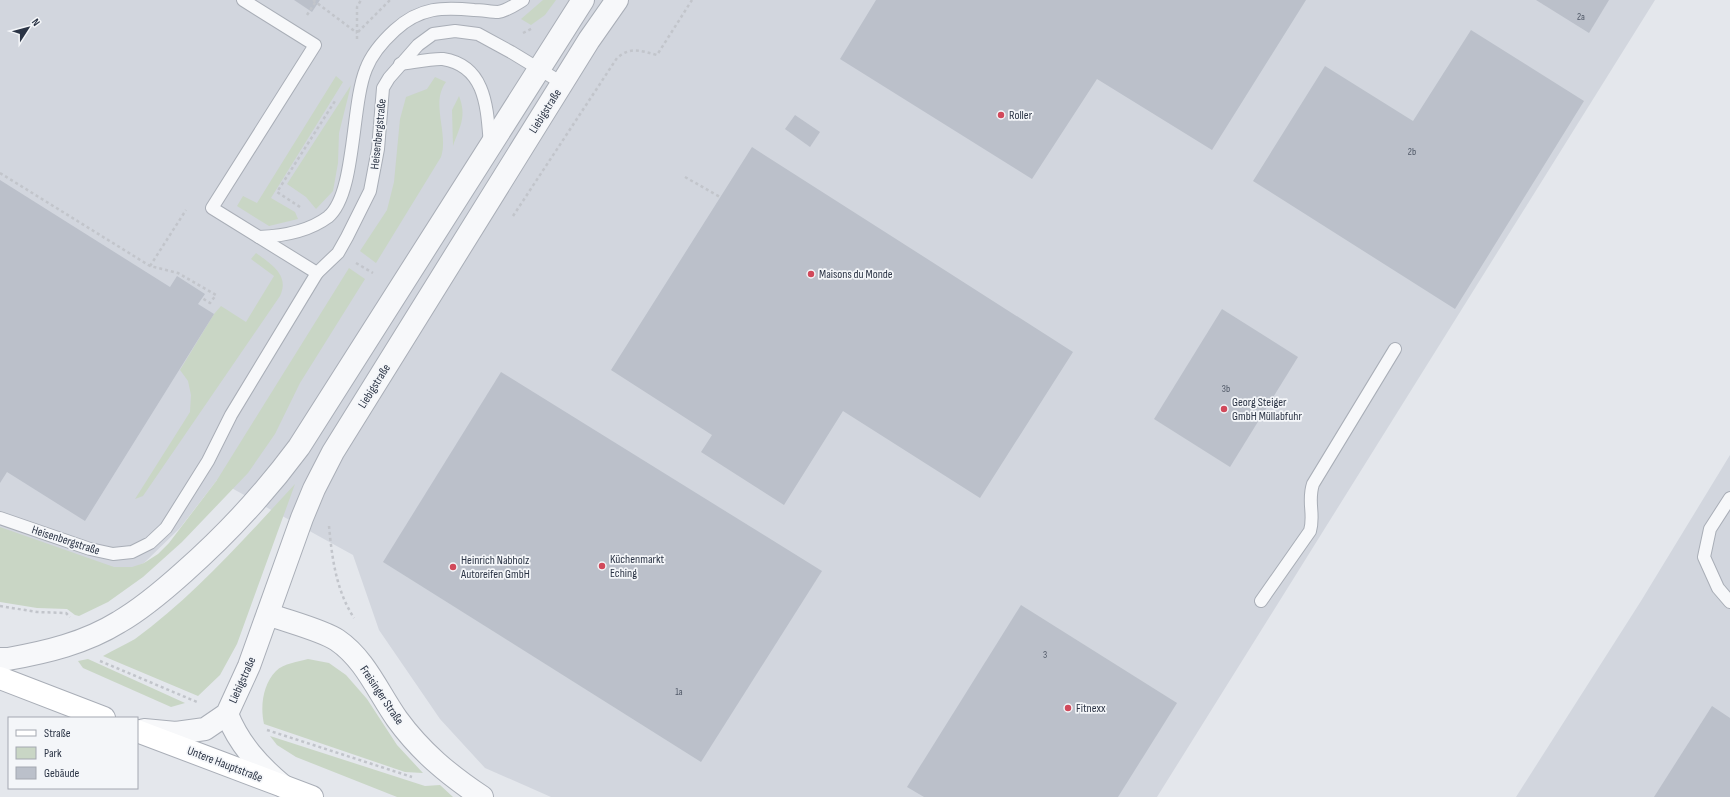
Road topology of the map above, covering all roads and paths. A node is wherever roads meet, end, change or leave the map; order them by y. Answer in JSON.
{"nodes":[{"id":1,"x":243,"y":0,"type":"edge"},
{"id":2,"x":313,"y":0,"type":"edge"},
{"id":3,"x":361,"y":0,"type":"edge"},
{"id":4,"x":390,"y":0,"type":"edge"},
{"id":5,"x":523,"y":0,"type":"edge"},
{"id":6,"x":583,"y":0,"type":"edge"},
{"id":7,"x":616,"y":0,"type":"edge"},
{"id":8,"x":692,"y":0,"type":"edge"},
{"id":9,"x":358,"y":33,"type":"junction"},
{"id":10,"x":356,"y":46,"type":"dead end"},
{"id":11,"x":400,"y":64,"type":"junction"},
{"id":12,"x":539,"y":68,"type":"junction"},
{"id":13,"x":562,"y":83,"type":"junction"},
{"id":14,"x":337,"y":99,"type":"dead end"},
{"id":15,"x":490,"y":145,"type":"junction"},
{"id":16,"x":0,"y":173,"type":"edge"},
{"id":17,"x":685,"y":177,"type":"dead end"},
{"id":18,"x":720,"y":197,"type":"dead end"},
{"id":19,"x":186,"y":210,"type":"dead end"},
{"id":20,"x":512,"y":218,"type":"dead end"},
{"id":21,"x":312,"y":226,"type":"junction"},
{"id":22,"x":259,"y":237,"type":"junction"},
{"id":23,"x":338,"y":253,"type":"junction"},
{"id":24,"x":150,"y":266,"type":"junction"},
{"id":25,"x":317,"y":273,"type":"junction"},
{"id":26,"x":373,"y":273,"type":"dead end"},
{"id":27,"x":202,"y":298,"type":"dead end"},
{"id":28,"x":1395,"y":349,"type":"dead end"},
{"id":29,"x":1730,"y":498,"type":"edge"},
{"id":30,"x":0,"y":518,"type":"edge"},
{"id":31,"x":328,"y":521,"type":"dead end"},
{"id":32,"x":1261,"y":601,"type":"dead end"},
{"id":33,"x":1730,"y":602,"type":"edge"},
{"id":34,"x":0,"y":606,"type":"edge"},
{"id":35,"x":268,"y":614,"type":"junction"},
{"id":36,"x":74,"y":621,"type":"dead end"},
{"id":37,"x":355,"y":621,"type":"dead end"},
{"id":38,"x":0,"y":659,"type":"edge"},
{"id":39,"x":0,"y":678,"type":"edge"},
{"id":40,"x":227,"y":714,"type":"junction"},
{"id":41,"x":101,"y":717,"type":"edge"},
{"id":42,"x":138,"y":730,"type":"edge"},
{"id":43,"x":138,"y":730,"type":"edge"},
{"id":44,"x":284,"y":786,"type":"junction"},
{"id":45,"x":312,"y":797,"type":"edge"},
{"id":46,"x":482,"y":797,"type":"edge"}],
"edges":[{"from":1,"to":22,"type":"lane"},
{"from":2,"to":9,"type":"path"},
{"from":3,"to":9,"type":"path"},
{"from":4,"to":9,"type":"path"},
{"from":5,"to":21,"type":"lane"},
{"from":6,"to":12,"type":"street"},
{"from":7,"to":13,"type":"street","name":"Liebigstraße"},
{"from":8,"to":20,"type":"path"},
{"from":9,"to":10,"type":"path"},
{"from":11,"to":12,"type":"lane","name":"Heisenbergstraße"},
{"from":11,"to":15,"type":"lane"},
{"from":11,"to":23,"type":"lane","name":"Heisenbergstraße"},
{"from":12,"to":13,"type":"lane","name":"Heisenbergstraße"},
{"from":12,"to":15,"type":"street"},
{"from":13,"to":35,"type":"street","name":"Liebigstraße"},
{"from":14,"to":21,"type":"path"},
{"from":15,"to":38,"type":"street"},
{"from":16,"to":24,"type":"path"},
{"from":17,"to":18,"type":"path"},
{"from":19,"to":24,"type":"path"},
{"from":21,"to":22,"type":"lane"},
{"from":22,"to":25,"type":"lane"},
{"from":23,"to":25,"type":"lane","name":"Heisenbergstraße"},
{"from":23,"to":26,"type":"path"},
{"from":24,"to":27,"type":"path"},
{"from":25,"to":30,"type":"lane","name":"Heisenbergstraße"},
{"from":28,"to":32,"type":"lane"},
{"from":29,"to":33,"type":"lane"},
{"from":31,"to":37,"type":"path"},
{"from":34,"to":36,"type":"path"},
{"from":35,"to":40,"type":"street","name":"Liebigstraße"},
{"from":35,"to":46,"type":"street","name":"Freisinger Straße"},
{"from":39,"to":41,"type":"main road"},
{"from":40,"to":42,"type":"street","name":"Liebigstraße"},
{"from":40,"to":44,"type":"street"},
{"from":43,"to":44,"type":"main road","name":"Untere Hauptstraße"},
{"from":44,"to":45,"type":"main road","name":"Untere Hauptstraße"}]}
